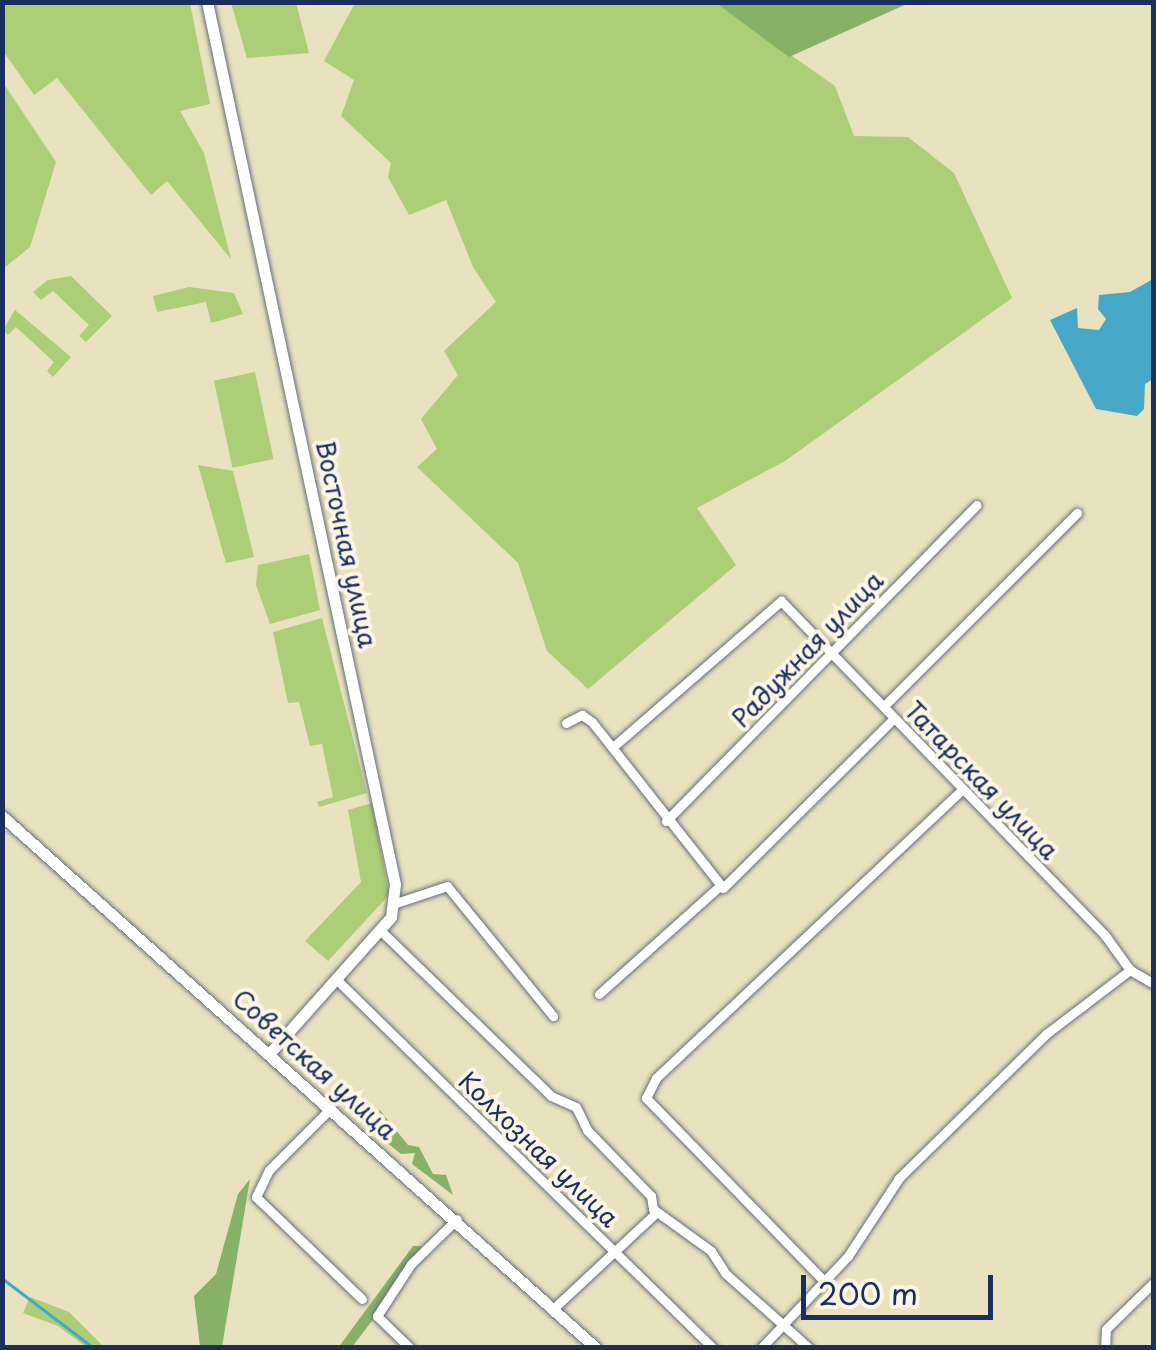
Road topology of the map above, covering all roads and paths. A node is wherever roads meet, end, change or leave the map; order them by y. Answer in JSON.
{"nodes":[{"id":1,"x":207,"y":2,"type":"edge"},
{"id":2,"x":976,"y":505,"type":"dead end"},
{"id":3,"x":1078,"y":513,"type":"dead end"},
{"id":4,"x":832,"y":652,"type":"junction"},
{"id":5,"x":884,"y":706,"type":"junction"},
{"id":6,"x":892,"y":719,"type":"junction"},
{"id":7,"x":566,"y":724,"type":"dead end"},
{"id":8,"x":613,"y":747,"type":"junction"},
{"id":9,"x":962,"y":790,"type":"junction"},
{"id":10,"x":2,"y":816,"type":"edge"},
{"id":11,"x":666,"y":821,"type":"junction"},
{"id":12,"x":722,"y":887,"type":"junction"},
{"id":13,"x":396,"y":903,"type":"junction"},
{"id":14,"x":381,"y":931,"type":"junction"},
{"id":15,"x":1130,"y":970,"type":"junction"},
{"id":16,"x":336,"y":979,"type":"junction"},
{"id":17,"x":1154,"y":984,"type":"edge"},
{"id":18,"x":599,"y":994,"type":"dead end"},
{"id":19,"x":553,"y":1016,"type":"dead end"},
{"id":20,"x":270,"y":1053,"type":"junction"},
{"id":21,"x":331,"y":1108,"type":"junction"},
{"id":22,"x":656,"y":1212,"type":"junction"},
{"id":23,"x":457,"y":1219,"type":"junction"},
{"id":24,"x":615,"y":1253,"type":"junction"},
{"id":25,"x":825,"y":1282,"type":"junction"},
{"id":26,"x":1154,"y":1282,"type":"edge"},
{"id":27,"x":362,"y":1299,"type":"dead end"},
{"id":28,"x":555,"y":1308,"type":"junction"},
{"id":29,"x":782,"y":1325,"type":"junction"},
{"id":30,"x":410,"y":1348,"type":"edge"},
{"id":31,"x":596,"y":1348,"type":"edge"},
{"id":32,"x":713,"y":1348,"type":"edge"},
{"id":33,"x":761,"y":1348,"type":"edge"},
{"id":34,"x":809,"y":1348,"type":"edge"},
{"id":35,"x":1105,"y":1348,"type":"edge"}],
"edges":[{"from":1,"to":13,"type":"main road","name":"Восточная улица"},
{"from":2,"to":4,"type":"street","name":"Радужная улица"},
{"from":3,"to":5,"type":"street"},
{"from":4,"to":5,"type":"street","name":"Татарская улица"},
{"from":4,"to":8,"type":"street","name":"Татарская улица"},
{"from":4,"to":11,"type":"street","name":"Радужная улица"},
{"from":5,"to":6,"type":"street","name":"Татарская улица"},
{"from":6,"to":9,"type":"street","name":"Татарская улица"},
{"from":6,"to":12,"type":"street"},
{"from":7,"to":8,"type":"street"},
{"from":8,"to":11,"type":"street"},
{"from":9,"to":15,"type":"street","name":"Татарская улица"},
{"from":9,"to":25,"type":"street"},
{"from":10,"to":20,"type":"main road","name":"Советская улица"},
{"from":11,"to":12,"type":"street"},
{"from":12,"to":18,"type":"street"},
{"from":13,"to":14,"type":"main road"},
{"from":13,"to":19,"type":"street"},
{"from":14,"to":16,"type":"main road"},
{"from":14,"to":22,"type":"street"},
{"from":15,"to":17,"type":"street","name":"Татарская улица"},
{"from":15,"to":25,"type":"street"},
{"from":16,"to":20,"type":"main road"},
{"from":16,"to":24,"type":"street","name":"Колхозная улица"},
{"from":20,"to":21,"type":"main road","name":"Советская улица"},
{"from":21,"to":23,"type":"main road","name":"Советская улица"},
{"from":21,"to":27,"type":"street"},
{"from":22,"to":24,"type":"street"},
{"from":22,"to":29,"type":"street"},
{"from":23,"to":28,"type":"main road","name":"Советская улица"},
{"from":23,"to":30,"type":"street"},
{"from":24,"to":28,"type":"street"},
{"from":24,"to":32,"type":"street","name":"Колхозная улица"},
{"from":25,"to":29,"type":"street"},
{"from":26,"to":35,"type":"street"},
{"from":28,"to":31,"type":"main road","name":"Советская улица"},
{"from":29,"to":33,"type":"street"},
{"from":29,"to":34,"type":"street"}]}
